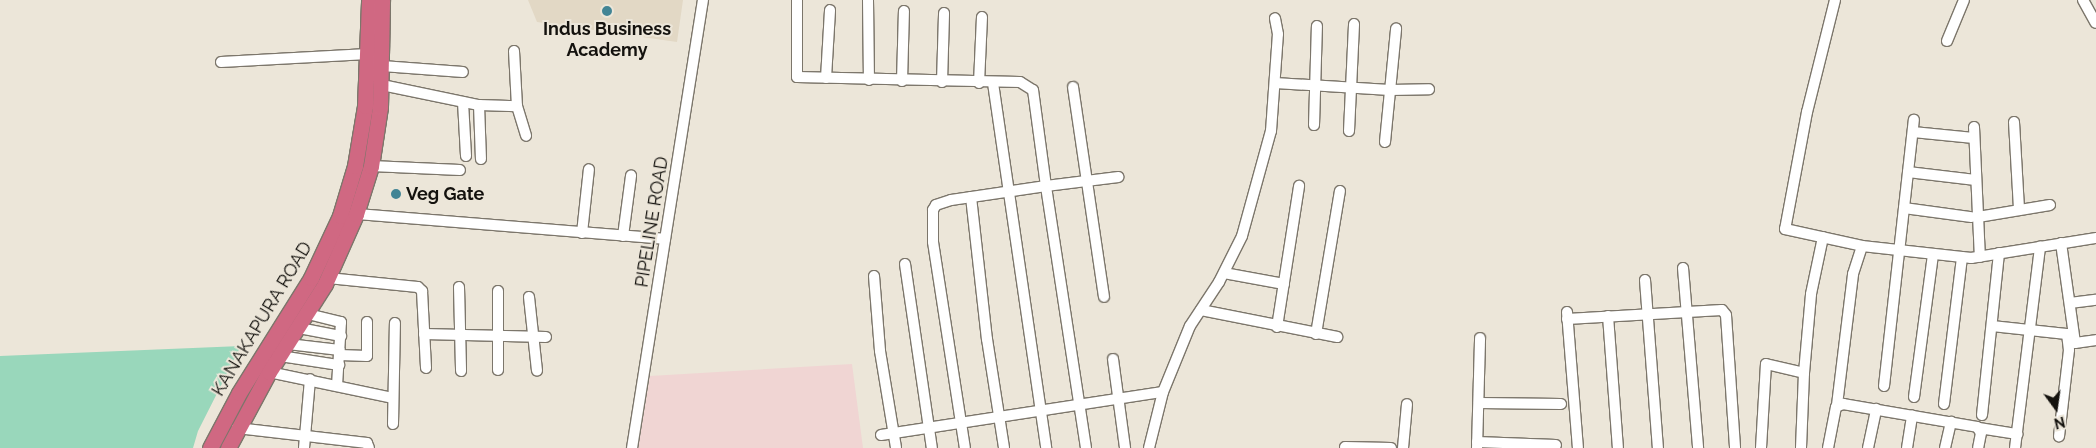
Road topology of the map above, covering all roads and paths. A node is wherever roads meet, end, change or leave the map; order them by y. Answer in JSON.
{"nodes":[{"id":1,"x":369,"y":0,"type":"edge"},
{"id":2,"x":382,"y":0,"type":"edge"},
{"id":3,"x":703,"y":0,"type":"edge"},
{"id":4,"x":797,"y":0,"type":"edge"},
{"id":5,"x":868,"y":0,"type":"edge"},
{"id":6,"x":1835,"y":0,"type":"edge"},
{"id":7,"x":1964,"y":0,"type":"edge"},
{"id":8,"x":2082,"y":0,"type":"edge"},
{"id":9,"x":830,"y":10,"type":"dead end"},
{"id":10,"x":904,"y":11,"type":"dead end"},
{"id":11,"x":944,"y":13,"type":"dead end"},
{"id":12,"x":982,"y":18,"type":"dead end"},
{"id":13,"x":1275,"y":18,"type":"dead end"},
{"id":14,"x":2096,"y":23,"type":"edge"},
{"id":15,"x":1354,"y":24,"type":"dead end"},
{"id":16,"x":1316,"y":26,"type":"dead end"},
{"id":17,"x":1396,"y":29,"type":"dead end"},
{"id":18,"x":1947,"y":41,"type":"dead end"},
{"id":19,"x":514,"y":51,"type":"dead end"},
{"id":20,"x":368,"y":54,"type":"junction"},
{"id":21,"x":221,"y":62,"type":"dead end"},
{"id":22,"x":382,"y":66,"type":"junction"},
{"id":23,"x":463,"y":72,"type":"dead end"},
{"id":24,"x":826,"y":78,"type":"junction"},
{"id":25,"x":869,"y":80,"type":"junction"},
{"id":26,"x":902,"y":81,"type":"junction"},
{"id":27,"x":942,"y":82,"type":"junction"},
{"id":28,"x":993,"y":82,"type":"junction"},
{"id":29,"x":979,"y":83,"type":"junction"},
{"id":30,"x":1275,"y":83,"type":"junction"},
{"id":31,"x":1315,"y":84,"type":"junction"},
{"id":32,"x":382,"y":85,"type":"junction"},
{"id":33,"x":1073,"y":87,"type":"dead end"},
{"id":34,"x":1350,"y":87,"type":"junction"},
{"id":35,"x":1429,"y":88,"type":"dead end"},
{"id":36,"x":1390,"y":90,"type":"junction"},
{"id":37,"x":463,"y":102,"type":"junction"},
{"id":38,"x":480,"y":105,"type":"junction"},
{"id":39,"x":517,"y":106,"type":"junction"},
{"id":40,"x":1914,"y":120,"type":"dead end"},
{"id":41,"x":2014,"y":122,"type":"dead end"},
{"id":42,"x":1314,"y":126,"type":"dead end"},
{"id":43,"x":1974,"y":127,"type":"dead end"},
{"id":44,"x":1349,"y":131,"type":"dead end"},
{"id":45,"x":1913,"y":132,"type":"junction"},
{"id":46,"x":526,"y":136,"type":"dead end"},
{"id":47,"x":1974,"y":138,"type":"junction"},
{"id":48,"x":1385,"y":142,"type":"dead end"},
{"id":49,"x":466,"y":156,"type":"dead end"},
{"id":50,"x":481,"y":159,"type":"dead end"},
{"id":51,"x":371,"y":166,"type":"junction"},
{"id":52,"x":589,"y":169,"type":"dead end"},
{"id":53,"x":460,"y":170,"type":"dead end"},
{"id":54,"x":1908,"y":172,"type":"junction"},
{"id":55,"x":631,"y":176,"type":"dead end"},
{"id":56,"x":1118,"y":177,"type":"dead end"},
{"id":57,"x":1087,"y":180,"type":"junction"},
{"id":58,"x":1976,"y":180,"type":"junction"},
{"id":59,"x":1046,"y":186,"type":"junction"},
{"id":60,"x":1299,"y":186,"type":"dead end"},
{"id":61,"x":1340,"y":191,"type":"dead end"},
{"id":62,"x":1008,"y":192,"type":"junction"},
{"id":63,"x":971,"y":197,"type":"junction"},
{"id":64,"x":2050,"y":205,"type":"dead end"},
{"id":65,"x":1904,"y":208,"type":"junction"},
{"id":66,"x":2018,"y":210,"type":"junction"},
{"id":67,"x":356,"y":214,"type":"junction"},
{"id":68,"x":1974,"y":217,"type":"junction"},
{"id":69,"x":582,"y":234,"type":"junction"},
{"id":70,"x":623,"y":236,"type":"junction"},
{"id":71,"x":1823,"y":237,"type":"junction"},
{"id":72,"x":2096,"y":238,"type":"edge"},
{"id":73,"x":666,"y":239,"type":"junction"},
{"id":74,"x":2061,"y":243,"type":"junction"},
{"id":75,"x":1862,"y":246,"type":"junction"},
{"id":76,"x":2040,"y":247,"type":"junction"},
{"id":77,"x":1899,"y":250,"type":"junction"},
{"id":78,"x":1999,"y":253,"type":"junction"},
{"id":79,"x":1933,"y":254,"type":"junction"},
{"id":80,"x":1962,"y":257,"type":"junction"},
{"id":81,"x":1980,"y":257,"type":"junction"},
{"id":82,"x":905,"y":264,"type":"dead end"},
{"id":83,"x":1683,"y":268,"type":"dead end"},
{"id":84,"x":1224,"y":273,"type":"junction"},
{"id":85,"x":874,"y":276,"type":"dead end"},
{"id":86,"x":328,"y":278,"type":"junction"},
{"id":87,"x":1644,"y":280,"type":"dead end"},
{"id":88,"x":1284,"y":284,"type":"junction"},
{"id":89,"x":459,"y":287,"type":"dead end"},
{"id":90,"x":498,"y":291,"type":"dead end"},
{"id":91,"x":529,"y":297,"type":"dead end"},
{"id":92,"x":1104,"y":297,"type":"dead end"},
{"id":93,"x":2096,"y":300,"type":"edge"},
{"id":94,"x":2070,"y":303,"type":"junction"},
{"id":95,"x":1201,"y":310,"type":"junction"},
{"id":96,"x":1686,"y":310,"type":"junction"},
{"id":97,"x":1647,"y":313,"type":"junction"},
{"id":98,"x":308,"y":314,"type":"junction"},
{"id":99,"x":1608,"y":316,"type":"junction"},
{"id":100,"x":367,"y":322,"type":"dead end"},
{"id":101,"x":395,"y":323,"type":"dead end"},
{"id":102,"x":1992,"y":326,"type":"junction"},
{"id":103,"x":1277,"y":327,"type":"junction"},
{"id":104,"x":299,"y":328,"type":"junction"},
{"id":105,"x":2030,"y":330,"type":"junction"},
{"id":106,"x":424,"y":334,"type":"junction"},
{"id":107,"x":1316,"y":334,"type":"junction"},
{"id":108,"x":341,"y":336,"type":"junction"},
{"id":109,"x":462,"y":336,"type":"junction"},
{"id":110,"x":499,"y":336,"type":"junction"},
{"id":111,"x":546,"y":337,"type":"dead end"},
{"id":112,"x":1337,"y":337,"type":"dead end"},
{"id":113,"x":534,"y":338,"type":"junction"},
{"id":114,"x":1480,"y":338,"type":"dead end"},
{"id":115,"x":2096,"y":340,"type":"edge"},
{"id":116,"x":284,"y":350,"type":"junction"},
{"id":117,"x":340,"y":357,"type":"junction"},
{"id":118,"x":1113,"y":360,"type":"dead end"},
{"id":119,"x":426,"y":368,"type":"dead end"},
{"id":120,"x":460,"y":370,"type":"dead end"},
{"id":121,"x":498,"y":370,"type":"dead end"},
{"id":122,"x":537,"y":371,"type":"dead end"},
{"id":123,"x":269,"y":372,"type":"junction"},
{"id":124,"x":1804,"y":373,"type":"junction"},
{"id":125,"x":310,"y":380,"type":"junction"},
{"id":126,"x":337,"y":386,"type":"junction"},
{"id":127,"x":1884,"y":386,"type":"dead end"},
{"id":128,"x":1163,"y":392,"type":"junction"},
{"id":129,"x":239,"y":393,"type":"junction"},
{"id":130,"x":1914,"y":397,"type":"dead end"},
{"id":131,"x":392,"y":398,"type":"junction"},
{"id":132,"x":253,"y":399,"type":"junction"},
{"id":133,"x":1118,"y":399,"type":"junction"},
{"id":134,"x":1480,"y":403,"type":"junction"},
{"id":135,"x":1407,"y":404,"type":"dead end"},
{"id":136,"x":1562,"y":404,"type":"dead end"},
{"id":137,"x":1944,"y":404,"type":"dead end"},
{"id":138,"x":1079,"y":405,"type":"junction"},
{"id":139,"x":1838,"y":405,"type":"junction"},
{"id":140,"x":1876,"y":409,"type":"junction"},
{"id":141,"x":1041,"y":411,"type":"junction"},
{"id":142,"x":1912,"y":415,"type":"junction"},
{"id":143,"x":1982,"y":415,"type":"dead end"},
{"id":144,"x":1000,"y":417,"type":"junction"},
{"id":145,"x":1951,"y":422,"type":"junction"},
{"id":146,"x":961,"y":423,"type":"junction"},
{"id":147,"x":393,"y":424,"type":"dead end"},
{"id":148,"x":237,"y":428,"type":"junction"},
{"id":149,"x":930,"y":428,"type":"junction"},
{"id":150,"x":1978,"y":428,"type":"junction"},
{"id":151,"x":893,"y":433,"type":"junction"},
{"id":152,"x":881,"y":434,"type":"dead end"},
{"id":153,"x":2018,"y":434,"type":"junction"},
{"id":154,"x":305,"y":435,"type":"junction"},
{"id":155,"x":2059,"y":436,"type":"dead end"},
{"id":156,"x":334,"y":443,"type":"edge"},
{"id":157,"x":1477,"y":445,"type":"edge"},
{"id":158,"x":1556,"y":445,"type":"dead end"},
{"id":159,"x":1345,"y":447,"type":"edge"},
{"id":160,"x":210,"y":448,"type":"edge"},
{"id":161,"x":228,"y":448,"type":"edge"},
{"id":162,"x":304,"y":448,"type":"edge"},
{"id":163,"x":369,"y":448,"type":"edge"},
{"id":164,"x":632,"y":448,"type":"edge"},
{"id":165,"x":896,"y":448,"type":"edge"},
{"id":166,"x":932,"y":448,"type":"edge"},
{"id":167,"x":964,"y":448,"type":"edge"},
{"id":168,"x":1004,"y":448,"type":"edge"},
{"id":169,"x":1046,"y":448,"type":"edge"},
{"id":170,"x":1086,"y":448,"type":"edge"},
{"id":171,"x":1125,"y":448,"type":"edge"},
{"id":172,"x":1149,"y":448,"type":"edge"},
{"id":173,"x":1391,"y":448,"type":"edge"},
{"id":174,"x":1403,"y":448,"type":"edge"},
{"id":175,"x":1578,"y":448,"type":"edge"},
{"id":176,"x":1618,"y":448,"type":"edge"},
{"id":177,"x":1658,"y":448,"type":"edge"},
{"id":178,"x":1698,"y":448,"type":"edge"},
{"id":179,"x":1735,"y":448,"type":"edge"},
{"id":180,"x":1761,"y":448,"type":"edge"},
{"id":181,"x":1801,"y":448,"type":"edge"},
{"id":182,"x":1828,"y":448,"type":"edge"},
{"id":183,"x":1868,"y":448,"type":"edge"},
{"id":184,"x":1907,"y":448,"type":"edge"},
{"id":185,"x":1945,"y":448,"type":"edge"},
{"id":186,"x":1978,"y":448,"type":"edge"},
{"id":187,"x":2015,"y":448,"type":"edge"}],
"edges":[{"from":1,"to":20,"type":"highway","name":"KANAKAPURA ROAD"},
{"from":2,"to":22,"type":"highway","name":"KANAKAPURA ROAD"},
{"from":3,"to":73,"type":"street","name":"PIPELINE ROAD"},
{"from":4,"to":24,"type":"street"},
{"from":5,"to":25,"type":"street"},
{"from":6,"to":71,"type":"street"},
{"from":7,"to":18,"type":"street"},
{"from":8,"to":14,"type":"street"},
{"from":9,"to":24,"type":"street"},
{"from":10,"to":26,"type":"street"},
{"from":11,"to":27,"type":"street"},
{"from":12,"to":29,"type":"street"},
{"from":13,"to":30,"type":"street"},
{"from":15,"to":34,"type":"street"},
{"from":16,"to":31,"type":"street"},
{"from":17,"to":36,"type":"street"},
{"from":19,"to":39,"type":"street"},
{"from":20,"to":21,"type":"street"},
{"from":20,"to":129,"type":"highway","name":"KANAKAPURA ROAD"},
{"from":22,"to":23,"type":"street"},
{"from":22,"to":32,"type":"highway","name":"KANAKAPURA ROAD"},
{"from":24,"to":25,"type":"street"},
{"from":25,"to":26,"type":"street"},
{"from":26,"to":27,"type":"street"},
{"from":27,"to":29,"type":"street"},
{"from":28,"to":29,"type":"street"},
{"from":28,"to":59,"type":"street"},
{"from":28,"to":62,"type":"street"},
{"from":30,"to":31,"type":"street"},
{"from":30,"to":84,"type":"street"},
{"from":31,"to":34,"type":"street"},
{"from":31,"to":42,"type":"street"},
{"from":32,"to":37,"type":"street"},
{"from":32,"to":51,"type":"highway","name":"KANAKAPURA ROAD"},
{"from":33,"to":57,"type":"street"},
{"from":34,"to":36,"type":"street"},
{"from":34,"to":44,"type":"street"},
{"from":35,"to":36,"type":"street"},
{"from":36,"to":48,"type":"street"},
{"from":37,"to":38,"type":"street"},
{"from":37,"to":49,"type":"street"},
{"from":38,"to":39,"type":"street"},
{"from":38,"to":50,"type":"street"},
{"from":39,"to":46,"type":"street"},
{"from":40,"to":45,"type":"street"},
{"from":41,"to":66,"type":"street"},
{"from":43,"to":47,"type":"street"},
{"from":45,"to":47,"type":"street"},
{"from":45,"to":54,"type":"street"},
{"from":47,"to":58,"type":"street"},
{"from":51,"to":53,"type":"street"},
{"from":51,"to":67,"type":"highway","name":"KANAKAPURA ROAD"},
{"from":52,"to":69,"type":"street"},
{"from":54,"to":58,"type":"street"},
{"from":54,"to":65,"type":"street"},
{"from":55,"to":70,"type":"street"},
{"from":56,"to":57,"type":"street"},
{"from":57,"to":59,"type":"street"},
{"from":57,"to":92,"type":"street"},
{"from":58,"to":68,"type":"street"},
{"from":59,"to":62,"type":"street"},
{"from":59,"to":138,"type":"street"},
{"from":60,"to":88,"type":"street"},
{"from":61,"to":107,"type":"street"},
{"from":62,"to":63,"type":"street"},
{"from":62,"to":141,"type":"street"},
{"from":63,"to":144,"type":"street"},
{"from":63,"to":146,"type":"street"},
{"from":64,"to":66,"type":"street"},
{"from":65,"to":68,"type":"street"},
{"from":65,"to":77,"type":"street"},
{"from":66,"to":68,"type":"street"},
{"from":67,"to":69,"type":"street"},
{"from":67,"to":86,"type":"highway","name":"KANAKAPURA ROAD"},
{"from":68,"to":81,"type":"street"},
{"from":69,"to":70,"type":"street"},
{"from":70,"to":73,"type":"street"},
{"from":71,"to":75,"type":"street"},
{"from":71,"to":124,"type":"street"},
{"from":72,"to":74,"type":"street"},
{"from":73,"to":164,"type":"street","name":"PIPELINE ROAD"},
{"from":74,"to":76,"type":"street"},
{"from":74,"to":94,"type":"street"},
{"from":75,"to":77,"type":"street"},
{"from":75,"to":139,"type":"street"},
{"from":76,"to":78,"type":"street"},
{"from":76,"to":105,"type":"street"},
{"from":77,"to":79,"type":"street"},
{"from":77,"to":127,"type":"street"},
{"from":78,"to":81,"type":"street"},
{"from":78,"to":102,"type":"street"},
{"from":79,"to":80,"type":"street"},
{"from":79,"to":130,"type":"street"},
{"from":80,"to":81,"type":"street"},
{"from":80,"to":137,"type":"street"},
{"from":82,"to":149,"type":"street"},
{"from":83,"to":96,"type":"street"},
{"from":84,"to":88,"type":"street"},
{"from":84,"to":95,"type":"street"},
{"from":85,"to":151,"type":"street"},
{"from":86,"to":98,"type":"highway","name":"KANAKAPURA ROAD"},
{"from":86,"to":106,"type":"street"},
{"from":87,"to":97,"type":"street"},
{"from":88,"to":103,"type":"street"},
{"from":89,"to":109,"type":"street"},
{"from":90,"to":110,"type":"street"},
{"from":91,"to":113,"type":"street"},
{"from":93,"to":94,"type":"street"},
{"from":94,"to":115,"type":"street"},
{"from":95,"to":103,"type":"street"},
{"from":95,"to":128,"type":"street"},
{"from":96,"to":97,"type":"street"},
{"from":96,"to":178,"type":"street"},
{"from":96,"to":179,"type":"street"},
{"from":97,"to":99,"type":"street"},
{"from":97,"to":177,"type":"street"},
{"from":98,"to":104,"type":"highway","name":"KANAKAPURA ROAD"},
{"from":98,"to":108,"type":"street"},
{"from":99,"to":175,"type":"street"},
{"from":99,"to":176,"type":"street"},
{"from":100,"to":117,"type":"street"},
{"from":101,"to":131,"type":"street"},
{"from":102,"to":105,"type":"street"},
{"from":102,"to":143,"type":"street"},
{"from":103,"to":107,"type":"street"},
{"from":104,"to":108,"type":"street"},
{"from":104,"to":116,"type":"highway","name":"KANAKAPURA ROAD"},
{"from":105,"to":153,"type":"street"},
{"from":105,"to":155,"type":"street"},
{"from":106,"to":109,"type":"street"},
{"from":106,"to":119,"type":"street"},
{"from":107,"to":112,"type":"street"},
{"from":108,"to":117,"type":"street"},
{"from":109,"to":110,"type":"street"},
{"from":109,"to":120,"type":"street"},
{"from":110,"to":113,"type":"street"},
{"from":110,"to":121,"type":"street"},
{"from":111,"to":113,"type":"street"},
{"from":113,"to":122,"type":"street"},
{"from":114,"to":134,"type":"street"},
{"from":116,"to":117,"type":"street"},
{"from":116,"to":117,"type":"street"},
{"from":116,"to":123,"type":"highway","name":"KANAKAPURA ROAD"},
{"from":117,"to":126,"type":"street"},
{"from":118,"to":133,"type":"street"},
{"from":123,"to":125,"type":"street"},
{"from":123,"to":132,"type":"highway","name":"KANAKAPURA ROAD"},
{"from":124,"to":180,"type":"street"},
{"from":124,"to":181,"type":"street"},
{"from":125,"to":126,"type":"street"},
{"from":125,"to":154,"type":"street"},
{"from":126,"to":131,"type":"street"},
{"from":128,"to":133,"type":"street"},
{"from":128,"to":172,"type":"street"},
{"from":129,"to":132,"type":"highway"},
{"from":129,"to":160,"type":"highway","name":"KANAKAPURA ROAD"},
{"from":131,"to":147,"type":"street"},
{"from":132,"to":148,"type":"highway","name":"KANAKAPURA ROAD"},
{"from":133,"to":138,"type":"street"},
{"from":133,"to":171,"type":"street"},
{"from":134,"to":136,"type":"street"},
{"from":134,"to":157,"type":"street"},
{"from":135,"to":174,"type":"street"},
{"from":138,"to":141,"type":"street"},
{"from":138,"to":170,"type":"street"},
{"from":139,"to":140,"type":"street"},
{"from":139,"to":182,"type":"street"},
{"from":140,"to":142,"type":"street"},
{"from":140,"to":183,"type":"street"},
{"from":141,"to":144,"type":"street"},
{"from":141,"to":169,"type":"street"},
{"from":142,"to":145,"type":"street"},
{"from":142,"to":184,"type":"street"},
{"from":144,"to":146,"type":"street"},
{"from":144,"to":168,"type":"street"},
{"from":145,"to":150,"type":"street"},
{"from":145,"to":185,"type":"street"},
{"from":146,"to":149,"type":"street"},
{"from":146,"to":167,"type":"street"},
{"from":148,"to":154,"type":"street"},
{"from":148,"to":161,"type":"highway","name":"KANAKAPURA ROAD"},
{"from":149,"to":151,"type":"street"},
{"from":149,"to":166,"type":"street"},
{"from":150,"to":153,"type":"street"},
{"from":150,"to":186,"type":"street"},
{"from":151,"to":152,"type":"street"},
{"from":151,"to":165,"type":"street"},
{"from":153,"to":187,"type":"street"},
{"from":154,"to":156,"type":"street"},
{"from":154,"to":162,"type":"street"},
{"from":156,"to":163,"type":"street"},
{"from":157,"to":158,"type":"street"},
{"from":159,"to":173,"type":"street"}]}
